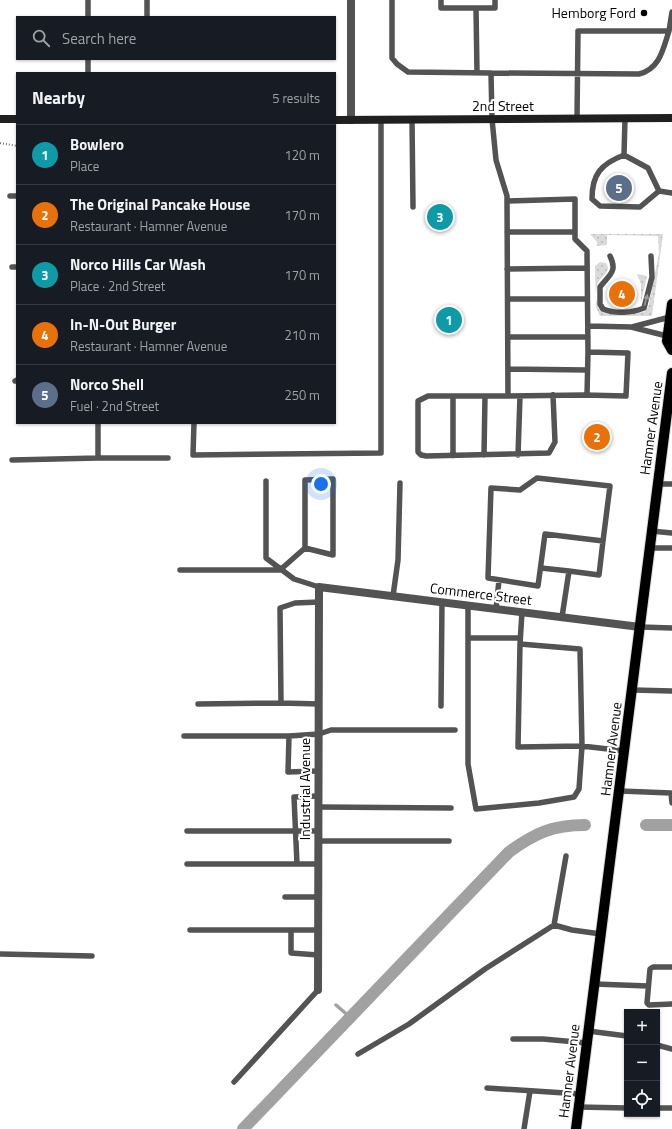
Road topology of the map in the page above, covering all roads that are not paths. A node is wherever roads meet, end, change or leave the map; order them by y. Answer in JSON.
{"nodes":[{"id":1,"x":88,"y":0,"type":"edge"},
{"id":2,"x":147,"y":0,"type":"edge"},
{"id":3,"x":351,"y":0,"type":"edge"},
{"id":4,"x":392,"y":0,"type":"edge"},
{"id":5,"x":441,"y":0,"type":"edge"},
{"id":6,"x":496,"y":0,"type":"edge"},
{"id":7,"x":476,"y":8,"type":"junction"},
{"id":8,"x":672,"y":12,"type":"edge"},
{"id":9,"x":88,"y":16,"type":"edge"},
{"id":10,"x":147,"y":16,"type":"edge"},
{"id":11,"x":669,"y":31,"type":"junction"},
{"id":12,"x":88,"y":60,"type":"edge"},
{"id":13,"x":88,"y":72,"type":"edge"},
{"id":14,"x":477,"y":73,"type":"junction"},
{"id":15,"x":491,"y":73,"type":"junction"},
{"id":16,"x":578,"y":74,"type":"junction"},
{"id":17,"x":672,"y":118,"type":"edge"},
{"id":18,"x":0,"y":119,"type":"edge"},
{"id":19,"x":16,"y":119,"type":"edge"},
{"id":20,"x":412,"y":119,"type":"junction"},
{"id":21,"x":492,"y":119,"type":"junction"},
{"id":22,"x":577,"y":119,"type":"junction"},
{"id":23,"x":625,"y":119,"type":"junction"},
{"id":24,"x":336,"y":120,"type":"edge"},
{"id":25,"x":351,"y":120,"type":"junction"},
{"id":26,"x":381,"y":120,"type":"junction"},
{"id":27,"x":624,"y":155,"type":"junction"},
{"id":28,"x":659,"y":191,"type":"junction"},
{"id":29,"x":672,"y":193,"type":"edge"},
{"id":30,"x":10,"y":196,"type":"dead end"},
{"id":31,"x":16,"y":196,"type":"edge"},
{"id":32,"x":507,"y":201,"type":"junction"},
{"id":33,"x":413,"y":206,"type":"dead end"},
{"id":34,"x":507,"y":232,"type":"junction"},
{"id":35,"x":575,"y":232,"type":"junction"},
{"id":36,"x":610,"y":256,"type":"dead end"},
{"id":37,"x":651,"y":256,"type":"dead end"},
{"id":38,"x":587,"y":268,"type":"junction"},
{"id":39,"x":507,"y":269,"type":"junction"},
{"id":40,"x":508,"y":299,"type":"junction"},
{"id":41,"x":587,"y":299,"type":"junction"},
{"id":42,"x":672,"y":304,"type":"edge"},
{"id":43,"x":670,"y":317,"type":"junction"},
{"id":44,"x":588,"y":326,"type":"junction"},
{"id":45,"x":631,"y":327,"type":"junction"},
{"id":46,"x":667,"y":336,"type":"junction"},
{"id":47,"x":508,"y":337,"type":"junction"},
{"id":48,"x":588,"y":337,"type":"junction"},
{"id":49,"x":672,"y":350,"type":"edge"},
{"id":50,"x":588,"y":352,"type":"junction"},
{"id":51,"x":508,"y":370,"type":"junction"},
{"id":52,"x":587,"y":370,"type":"junction"},
{"id":53,"x":672,"y":373,"type":"edge"},
{"id":54,"x":553,"y":395,"type":"junction"},
{"id":55,"x":587,"y":395,"type":"junction"},
{"id":56,"x":671,"y":395,"type":"edge"},
{"id":57,"x":452,"y":396,"type":"junction"},
{"id":58,"x":485,"y":396,"type":"junction"},
{"id":59,"x":508,"y":396,"type":"junction"},
{"id":60,"x":520,"y":396,"type":"junction"},
{"id":61,"x":98,"y":424,"type":"edge"},
{"id":62,"x":194,"y":424,"type":"edge"},
{"id":63,"x":484,"y":455,"type":"junction"},
{"id":64,"x":518,"y":455,"type":"junction"},
{"id":65,"x":453,"y":456,"type":"junction"},
{"id":66,"x":98,"y":458,"type":"junction"},
{"id":67,"x":168,"y":458,"type":"dead end"},
{"id":68,"x":12,"y":460,"type":"dead end"},
{"id":69,"x":266,"y":481,"type":"dead end"},
{"id":70,"x":400,"y":483,"type":"dead end"},
{"id":71,"x":657,"y":484,"type":"junction"},
{"id":72,"x":672,"y":484,"type":"edge"},
{"id":73,"x":651,"y":531,"type":"junction"},
{"id":74,"x":672,"y":533,"type":"edge"},
{"id":75,"x":604,"y":541,"type":"junction"},
{"id":76,"x":305,"y":548,"type":"junction"},
{"id":77,"x":649,"y":548,"type":"junction"},
{"id":78,"x":672,"y":548,"type":"edge"},
{"id":79,"x":541,"y":568,"type":"junction"},
{"id":80,"x":180,"y":570,"type":"dead end"},
{"id":81,"x":280,"y":570,"type":"junction"},
{"id":82,"x":569,"y":572,"type":"junction"},
{"id":83,"x":499,"y":580,"type":"junction"},
{"id":84,"x":319,"y":587,"type":"junction"},
{"id":85,"x":393,"y":596,"type":"junction"},
{"id":86,"x":319,"y":602,"type":"junction"},
{"id":87,"x":442,"y":602,"type":"junction"},
{"id":88,"x":468,"y":605,"type":"junction"},
{"id":89,"x":496,"y":609,"type":"junction"},
{"id":90,"x":522,"y":612,"type":"junction"},
{"id":91,"x":562,"y":617,"type":"junction"},
{"id":92,"x":640,"y":627,"type":"junction"},
{"id":93,"x":672,"y":628,"type":"edge"},
{"id":94,"x":468,"y":638,"type":"junction"},
{"id":95,"x":520,"y":641,"type":"junction"},
{"id":96,"x":633,"y":690,"type":"junction"},
{"id":97,"x":672,"y":691,"type":"edge"},
{"id":98,"x":281,"y":703,"type":"junction"},
{"id":99,"x":198,"y":704,"type":"dead end"},
{"id":100,"x":319,"y":704,"type":"junction"},
{"id":101,"x":441,"y":706,"type":"dead end"},
{"id":102,"x":455,"y":730,"type":"dead end"},
{"id":103,"x":319,"y":734,"type":"junction"},
{"id":104,"x":184,"y":736,"type":"dead end"},
{"id":105,"x":289,"y":736,"type":"junction"},
{"id":106,"x":582,"y":746,"type":"junction"},
{"id":107,"x":625,"y":751,"type":"junction"},
{"id":108,"x":318,"y":771,"type":"junction"},
{"id":109,"x":620,"y":791,"type":"junction"},
{"id":110,"x":318,"y":796,"type":"junction"},
{"id":111,"x":672,"y":803,"type":"edge"},
{"id":112,"x":318,"y":807,"type":"junction"},
{"id":113,"x":451,"y":808,"type":"dead end"},
{"id":114,"x":296,"y":830,"type":"junction"},
{"id":115,"x":187,"y":831,"type":"dead end"},
{"id":116,"x":318,"y":831,"type":"junction"},
{"id":117,"x":318,"y":841,"type":"junction"},
{"id":118,"x":449,"y":841,"type":"dead end"},
{"id":119,"x":566,"y":856,"type":"dead end"},
{"id":120,"x":187,"y":864,"type":"dead end"},
{"id":121,"x":297,"y":864,"type":"junction"},
{"id":122,"x":318,"y":864,"type":"junction"},
{"id":123,"x":285,"y":896,"type":"dead end"},
{"id":124,"x":318,"y":897,"type":"junction"},
{"id":125,"x":554,"y":925,"type":"junction"},
{"id":126,"x":190,"y":930,"type":"dead end"},
{"id":127,"x":291,"y":930,"type":"junction"},
{"id":128,"x":318,"y":930,"type":"junction"},
{"id":129,"x":601,"y":934,"type":"junction"},
{"id":130,"x":0,"y":954,"type":"edge"},
{"id":131,"x":318,"y":954,"type":"junction"},
{"id":132,"x":92,"y":956,"type":"dead end"},
{"id":133,"x":672,"y":967,"type":"edge"},
{"id":134,"x":595,"y":984,"type":"junction"},
{"id":135,"x":648,"y":986,"type":"junction"},
{"id":136,"x":318,"y":990,"type":"joint"},
{"id":137,"x":672,"y":1004,"type":"edge"},
{"id":138,"x":588,"y":1031,"type":"junction"},
{"id":139,"x":624,"y":1036,"type":"edge"},
{"id":140,"x":512,"y":1039,"type":"dead end"},
{"id":141,"x":587,"y":1044,"type":"junction"},
{"id":142,"x":660,"y":1046,"type":"edge"},
{"id":143,"x":672,"y":1049,"type":"edge"},
{"id":144,"x":358,"y":1054,"type":"dead end"},
{"id":145,"x":234,"y":1082,"type":"dead end"},
{"id":146,"x":487,"y":1088,"type":"dead end"},
{"id":147,"x":530,"y":1091,"type":"junction"},
{"id":148,"x":580,"y":1094,"type":"junction"},
{"id":149,"x":578,"y":1107,"type":"junction"},
{"id":150,"x":624,"y":1108,"type":"edge"},
{"id":151,"x":660,"y":1108,"type":"edge"},
{"id":152,"x":672,"y":1108,"type":"edge"},
{"id":153,"x":524,"y":1129,"type":"edge"},
{"id":154,"x":576,"y":1129,"type":"edge"}],
"edges":[{"from":1,"to":9,"type":"lane"},
{"from":2,"to":10,"type":"lane"},
{"from":3,"to":25,"type":"street"},
{"from":4,"to":14,"type":"lane"},
{"from":5,"to":7,"type":"lane"},
{"from":6,"to":7,"type":"lane"},
{"from":7,"to":14,"type":"lane"},
{"from":8,"to":11,"type":"lane"},
{"from":11,"to":16,"type":"lane"},
{"from":11,"to":16,"type":"lane"},
{"from":12,"to":13,"type":"lane"},
{"from":14,"to":15,"type":"lane"},
{"from":15,"to":16,"type":"lane"},
{"from":15,"to":21,"type":"lane"},
{"from":16,"to":22,"type":"lane"},
{"from":17,"to":23,"type":"main road","name":"2nd Street"},
{"from":18,"to":19,"type":"main road"},
{"from":20,"to":21,"type":"main road","name":"2nd Street"},
{"from":20,"to":26,"type":"main road","name":"2nd Street"},
{"from":20,"to":33,"type":"lane"},
{"from":21,"to":22,"type":"main road","name":"2nd Street"},
{"from":21,"to":32,"type":"lane"},
{"from":22,"to":23,"type":"main road","name":"2nd Street"},
{"from":23,"to":27,"type":"lane"},
{"from":24,"to":25,"type":"main road","name":"2nd Street"},
{"from":25,"to":26,"type":"main road","name":"2nd Street"},
{"from":26,"to":62,"type":"lane"},
{"from":27,"to":28,"type":"lane"},
{"from":27,"to":28,"type":"lane"},
{"from":28,"to":29,"type":"lane"},
{"from":30,"to":31,"type":"lane"},
{"from":32,"to":34,"type":"lane"},
{"from":32,"to":35,"type":"lane"},
{"from":34,"to":35,"type":"lane"},
{"from":34,"to":39,"type":"lane"},
{"from":35,"to":38,"type":"lane"},
{"from":36,"to":37,"type":"lane","one_way":true},
{"from":38,"to":39,"type":"lane"},
{"from":38,"to":41,"type":"lane"},
{"from":39,"to":40,"type":"lane"},
{"from":40,"to":41,"type":"lane"},
{"from":40,"to":47,"type":"lane"},
{"from":41,"to":44,"type":"lane"},
{"from":42,"to":43,"type":"main road"},
{"from":43,"to":45,"type":"lane"},
{"from":43,"to":46,"type":"main road"},
{"from":44,"to":45,"type":"lane"},
{"from":44,"to":48,"type":"lane"},
{"from":45,"to":46,"type":"lane"},
{"from":46,"to":49,"type":"main road"},
{"from":47,"to":48,"type":"lane"},
{"from":47,"to":51,"type":"lane"},
{"from":48,"to":50,"type":"lane"},
{"from":50,"to":52,"type":"lane"},
{"from":50,"to":55,"type":"lane"},
{"from":51,"to":52,"type":"lane"},
{"from":51,"to":59,"type":"lane"},
{"from":52,"to":55,"type":"lane"},
{"from":53,"to":56,"type":"main road","name":"Hamner Avenue"},
{"from":54,"to":55,"type":"lane"},
{"from":54,"to":60,"type":"lane"},
{"from":54,"to":64,"type":"lane"},
{"from":56,"to":71,"type":"main road","name":"Hamner Avenue"},
{"from":57,"to":58,"type":"lane"},
{"from":57,"to":65,"type":"lane"},
{"from":57,"to":65,"type":"lane"},
{"from":58,"to":59,"type":"lane"},
{"from":58,"to":63,"type":"lane"},
{"from":59,"to":60,"type":"lane"},
{"from":60,"to":64,"type":"lane"},
{"from":61,"to":66,"type":"lane"},
{"from":63,"to":64,"type":"lane"},
{"from":63,"to":65,"type":"lane"},
{"from":66,"to":67,"type":"lane"},
{"from":66,"to":68,"type":"lane"},
{"from":69,"to":81,"type":"lane"},
{"from":70,"to":85,"type":"lane"},
{"from":71,"to":72,"type":"lane"},
{"from":71,"to":73,"type":"main road","name":"Hamner Avenue"},
{"from":73,"to":74,"type":"lane"},
{"from":73,"to":77,"type":"main road","name":"Hamner Avenue"},
{"from":75,"to":79,"type":"lane"},
{"from":75,"to":82,"type":"lane"},
{"from":75,"to":83,"type":"lane"},
{"from":76,"to":76,"type":"lane"},
{"from":76,"to":81,"type":"lane"},
{"from":77,"to":78,"type":"lane"},
{"from":77,"to":92,"type":"main road","name":"Hamner Avenue"},
{"from":79,"to":82,"type":"lane"},
{"from":79,"to":83,"type":"lane"},
{"from":80,"to":81,"type":"lane"},
{"from":81,"to":84,"type":"lane"},
{"from":82,"to":91,"type":"lane"},
{"from":83,"to":89,"type":"lane"},
{"from":84,"to":85,"type":"street","name":"Commerce Street"},
{"from":84,"to":86,"type":"street","name":"Industrial Avenue"},
{"from":85,"to":87,"type":"street","name":"Commerce Street"},
{"from":86,"to":98,"type":"lane"},
{"from":86,"to":100,"type":"street","name":"Industrial Avenue"},
{"from":87,"to":88,"type":"street","name":"Commerce Street"},
{"from":87,"to":101,"type":"lane"},
{"from":88,"to":89,"type":"street","name":"Commerce Street"},
{"from":88,"to":94,"type":"lane"},
{"from":89,"to":90,"type":"street","name":"Commerce Street"},
{"from":90,"to":91,"type":"street","name":"Commerce Street"},
{"from":90,"to":95,"type":"lane"},
{"from":91,"to":92,"type":"street","name":"Commerce Street"},
{"from":92,"to":93,"type":"lane"},
{"from":92,"to":96,"type":"main road","name":"Hamner Avenue"},
{"from":94,"to":95,"type":"lane"},
{"from":94,"to":106,"type":"lane"},
{"from":95,"to":106,"type":"lane"},
{"from":95,"to":106,"type":"lane"},
{"from":96,"to":97,"type":"lane"},
{"from":96,"to":107,"type":"main road","name":"Hamner Avenue"},
{"from":98,"to":99,"type":"lane"},
{"from":98,"to":100,"type":"lane"},
{"from":100,"to":103,"type":"street","name":"Industrial Avenue"},
{"from":102,"to":103,"type":"lane"},
{"from":103,"to":105,"type":"lane"},
{"from":103,"to":108,"type":"street","name":"Industrial Avenue"},
{"from":104,"to":105,"type":"lane"},
{"from":105,"to":108,"type":"lane"},
{"from":106,"to":107,"type":"lane"},
{"from":107,"to":109,"type":"main road","name":"Hamner Avenue"},
{"from":108,"to":110,"type":"street","name":"Industrial Avenue"},
{"from":109,"to":111,"type":"lane"},
{"from":109,"to":129,"type":"main road","name":"Hamner Avenue"},
{"from":110,"to":112,"type":"street","name":"Industrial Avenue"},
{"from":110,"to":114,"type":"lane"},
{"from":112,"to":113,"type":"lane"},
{"from":112,"to":116,"type":"street","name":"Industrial Avenue"},
{"from":114,"to":115,"type":"lane"},
{"from":114,"to":116,"type":"lane"},
{"from":114,"to":121,"type":"lane"},
{"from":116,"to":117,"type":"street","name":"Industrial Avenue"},
{"from":117,"to":118,"type":"lane"},
{"from":117,"to":122,"type":"street","name":"Industrial Avenue"},
{"from":119,"to":125,"type":"lane"},
{"from":120,"to":121,"type":"lane"},
{"from":121,"to":122,"type":"lane"},
{"from":122,"to":124,"type":"street","name":"Industrial Avenue"},
{"from":123,"to":124,"type":"lane"},
{"from":124,"to":128,"type":"street","name":"Industrial Avenue"},
{"from":125,"to":129,"type":"lane"},
{"from":125,"to":144,"type":"lane"},
{"from":126,"to":127,"type":"lane"},
{"from":127,"to":128,"type":"lane"},
{"from":127,"to":131,"type":"lane"},
{"from":128,"to":131,"type":"street","name":"Industrial Avenue"},
{"from":129,"to":134,"type":"main road","name":"Hamner Avenue"},
{"from":130,"to":132,"type":"lane"},
{"from":131,"to":136,"type":"street","name":"Industrial Avenue"},
{"from":133,"to":135,"type":"lane"},
{"from":134,"to":135,"type":"lane"},
{"from":134,"to":138,"type":"main road","name":"Hamner Avenue"},
{"from":135,"to":137,"type":"lane"},
{"from":136,"to":145,"type":"lane"},
{"from":138,"to":139,"type":"lane"},
{"from":138,"to":141,"type":"main road","name":"Hamner Avenue"},
{"from":140,"to":141,"type":"lane"},
{"from":141,"to":148,"type":"main road","name":"Hamner Avenue"},
{"from":142,"to":143,"type":"lane"},
{"from":146,"to":147,"type":"lane"},
{"from":147,"to":148,"type":"lane"},
{"from":147,"to":153,"type":"lane"},
{"from":148,"to":149,"type":"main road","name":"Hamner Avenue"},
{"from":149,"to":150,"type":"lane"},
{"from":149,"to":154,"type":"main road","name":"Hamner Avenue"},
{"from":151,"to":152,"type":"lane"}]}
